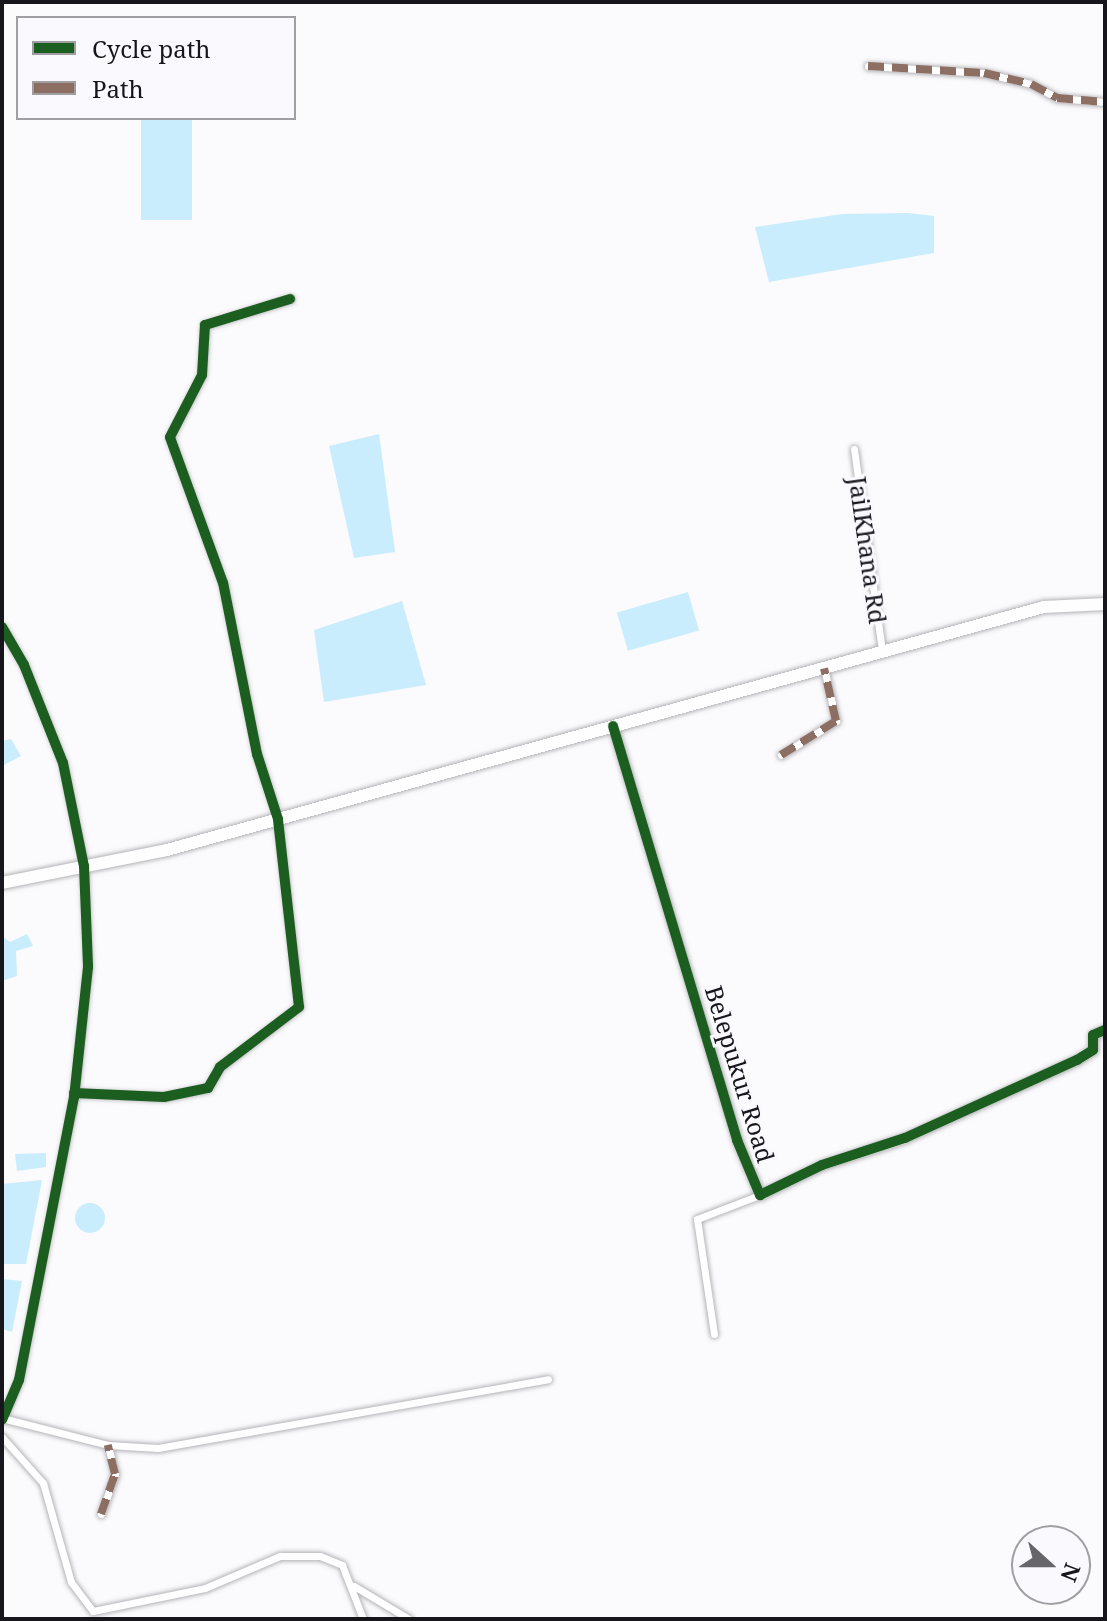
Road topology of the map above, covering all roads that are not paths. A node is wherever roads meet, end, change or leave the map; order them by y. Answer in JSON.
{"nodes":[{"id":1,"x":868,"y":66,"type":"dead end"},
{"id":2,"x":1105,"y":102,"type":"edge"},
{"id":3,"x":290,"y":299,"type":"dead end"},
{"id":4,"x":854,"y":449,"type":"dead end"},
{"id":5,"x":1105,"y":604,"type":"edge"},
{"id":6,"x":2,"y":627,"type":"edge"},
{"id":7,"x":882,"y":650,"type":"junction"},
{"id":8,"x":824,"y":668,"type":"junction"},
{"id":9,"x":613,"y":726,"type":"junction"},
{"id":10,"x":781,"y":755,"type":"dead end"},
{"id":11,"x":278,"y":819,"type":"junction"},
{"id":12,"x":84,"y":866,"type":"junction"},
{"id":13,"x":2,"y":883,"type":"edge"},
{"id":14,"x":1105,"y":1030,"type":"edge"},
{"id":15,"x":74,"y":1093,"type":"junction"},
{"id":16,"x":760,"y":1195,"type":"junction"},
{"id":17,"x":714,"y":1334,"type":"dead end"},
{"id":18,"x":548,"y":1379,"type":"dead end"},
{"id":19,"x":2,"y":1419,"type":"edge"},
{"id":20,"x":2,"y":1437,"type":"edge"},
{"id":21,"x":108,"y":1445,"type":"junction"},
{"id":22,"x":101,"y":1514,"type":"dead end"},
{"id":23,"x":354,"y":1586,"type":"junction"},
{"id":24,"x":363,"y":1619,"type":"edge"},
{"id":25,"x":409,"y":1619,"type":"edge"}],
"edges":[{"from":1,"to":2,"type":"street"},
{"from":3,"to":11,"type":"street"},
{"from":4,"to":7,"type":"street","name":"JailKhana Rd"},
{"from":5,"to":7,"type":"highway"},
{"from":6,"to":12,"type":"street"},
{"from":7,"to":8,"type":"highway"},
{"from":8,"to":9,"type":"highway"},
{"from":8,"to":10,"type":"street"},
{"from":9,"to":11,"type":"highway"},
{"from":9,"to":16,"type":"street","name":"Belepukur Road"},
{"from":11,"to":12,"type":"highway"},
{"from":11,"to":15,"type":"street"},
{"from":12,"to":13,"type":"highway"},
{"from":12,"to":15,"type":"street"},
{"from":14,"to":16,"type":"street","name":"Belepukur Road"},
{"from":15,"to":19,"type":"street"},
{"from":16,"to":17,"type":"street"},
{"from":18,"to":21,"type":"street"},
{"from":19,"to":21,"type":"street"},
{"from":20,"to":23,"type":"street"},
{"from":21,"to":22,"type":"street"},
{"from":23,"to":24,"type":"street"},
{"from":23,"to":25,"type":"street"}]}
